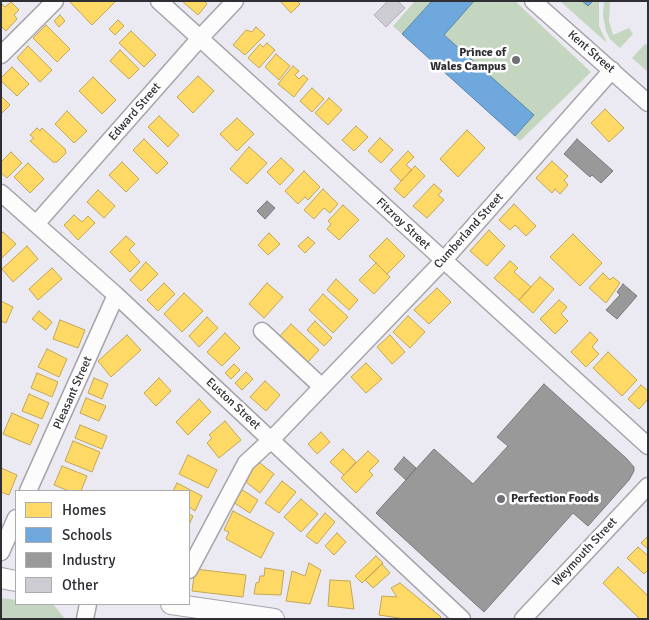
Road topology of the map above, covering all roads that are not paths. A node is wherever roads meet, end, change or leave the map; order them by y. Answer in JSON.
{"nodes":[{"id":1,"x":55,"y":1,"type":"edge"},
{"id":2,"x":159,"y":1,"type":"edge"},
{"id":3,"x":235,"y":1,"type":"edge"},
{"id":4,"x":533,"y":1,"type":"edge"},
{"id":5,"x":200,"y":38,"type":"junction"},
{"id":6,"x":1,"y":55,"type":"edge"},
{"id":7,"x":612,"y":70,"type":"junction"},
{"id":8,"x":648,"y":103,"type":"edge"},
{"id":9,"x":1,"y":193,"type":"edge"},
{"id":10,"x":36,"y":224,"type":"junction"},
{"id":11,"x":443,"y":261,"type":"junction"},
{"id":12,"x":116,"y":295,"type":"junction"},
{"id":13,"x":262,"y":331,"type":"dead end"},
{"id":14,"x":322,"y":387,"type":"junction"},
{"id":15,"x":271,"y":440,"type":"junction"},
{"id":16,"x":648,"y":446,"type":"edge"},
{"id":17,"x":648,"y":486,"type":"edge"},
{"id":18,"x":28,"y":490,"type":"edge"},
{"id":19,"x":15,"y":520,"type":"edge"},
{"id":20,"x":1,"y":552,"type":"edge"},
{"id":21,"x":190,"y":568,"type":"edge"},
{"id":22,"x":1,"y":578,"type":"edge"},
{"id":23,"x":15,"y":581,"type":"edge"},
{"id":24,"x":88,"y":605,"type":"edge"},
{"id":25,"x":178,"y":605,"type":"edge"},
{"id":26,"x":85,"y":619,"type":"edge"},
{"id":27,"x":274,"y":619,"type":"edge"},
{"id":28,"x":462,"y":619,"type":"edge"},
{"id":29,"x":523,"y":619,"type":"edge"}],
"edges":[{"from":1,"to":6,"type":"street"},
{"from":2,"to":5,"type":"street","name":"Fitzroy Street"},
{"from":3,"to":5,"type":"street","name":"Edward Street"},
{"from":4,"to":7,"type":"street","name":"Kent Street"},
{"from":5,"to":10,"type":"street","name":"Edward Street"},
{"from":5,"to":11,"type":"street","name":"Fitzroy Street"},
{"from":7,"to":8,"type":"street","name":"Kent Street"},
{"from":7,"to":11,"type":"street","name":"Cumberland Street"},
{"from":9,"to":10,"type":"street","name":"Euston Street"},
{"from":10,"to":12,"type":"street","name":"Euston Street"},
{"from":11,"to":14,"type":"street","name":"Cumberland Street"},
{"from":11,"to":16,"type":"street","name":"Fitzroy Street"},
{"from":12,"to":15,"type":"street","name":"Euston Street"},
{"from":12,"to":18,"type":"street","name":"Pleasant Street"},
{"from":13,"to":14,"type":"street"},
{"from":14,"to":15,"type":"street","name":"Cumberland Street"},
{"from":15,"to":21,"type":"street","name":"Cumberland Street"},
{"from":15,"to":28,"type":"street","name":"Euston Street"},
{"from":17,"to":29,"type":"street","name":"Weymouth Street"},
{"from":19,"to":20,"type":"street"},
{"from":22,"to":23,"type":"main road"},
{"from":24,"to":26,"type":"street"},
{"from":25,"to":27,"type":"main road"}]}
